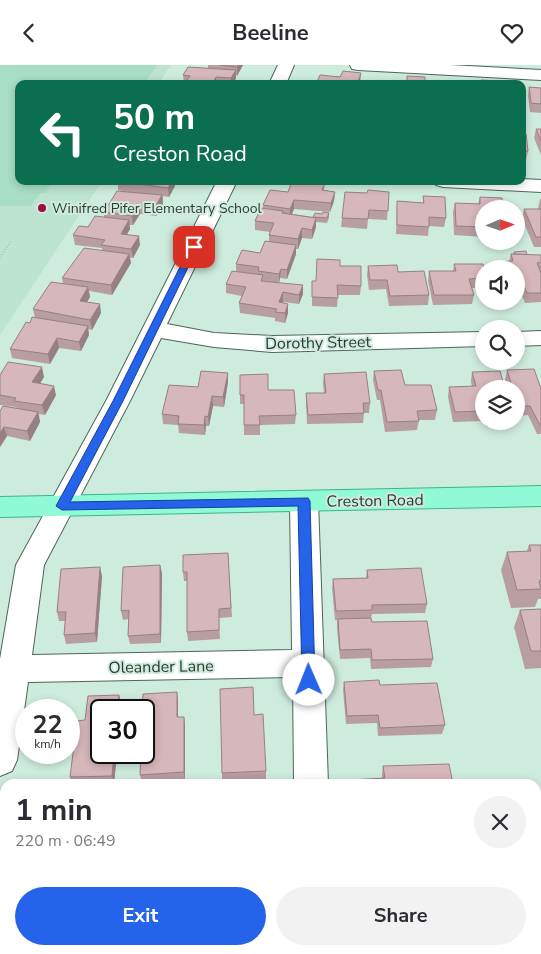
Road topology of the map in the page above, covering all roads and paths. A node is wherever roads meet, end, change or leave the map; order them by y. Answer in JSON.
{"nodes":[{"id":1,"x":286,"y":65,"type":"edge"},
{"id":2,"x":358,"y":65,"type":"edge"},
{"id":3,"x":541,"y":75,"type":"edge"},
{"id":4,"x":279,"y":80,"type":"edge"},
{"id":5,"x":225,"y":185,"type":"edge"},
{"id":6,"x":522,"y":185,"type":"edge"},
{"id":7,"x":541,"y":186,"type":"edge"},
{"id":8,"x":12,"y":240,"type":"dead end"},
{"id":9,"x":0,"y":257,"type":"edge"},
{"id":10,"x":153,"y":329,"type":"junction"},
{"id":11,"x":541,"y":338,"type":"edge"},
{"id":12,"x":475,"y":339,"type":"edge"},
{"id":13,"x":525,"y":339,"type":"edge"},
{"id":14,"x":541,"y":496,"type":"edge"},
{"id":15,"x":304,"y":501,"type":"junction"},
{"id":16,"x":62,"y":506,"type":"junction"},
{"id":17,"x":0,"y":507,"type":"edge"},
{"id":18,"x":308,"y":663,"type":"junction"},
{"id":19,"x":13,"y":669,"type":"junction"},
{"id":20,"x":0,"y":760,"type":"edge"},
{"id":21,"x":311,"y":779,"type":"edge"}],
"edges":[{"from":1,"to":4,"type":"street"},
{"from":2,"to":3,"type":"street"},
{"from":5,"to":10,"type":"street"},
{"from":6,"to":7,"type":"street"},
{"from":8,"to":9,"type":"path"},
{"from":10,"to":12,"type":"street","name":"Dorothy Street"},
{"from":10,"to":16,"type":"street"},
{"from":11,"to":13,"type":"street"},
{"from":14,"to":15,"type":"main road","name":"Creston Road"},
{"from":15,"to":16,"type":"main road","name":"Creston Road"},
{"from":15,"to":18,"type":"street"},
{"from":16,"to":17,"type":"main road","name":"Creston Road"},
{"from":16,"to":19,"type":"street"},
{"from":18,"to":19,"type":"street","name":"Oleander Lane"},
{"from":18,"to":21,"type":"street"},
{"from":19,"to":20,"type":"street"}]}
